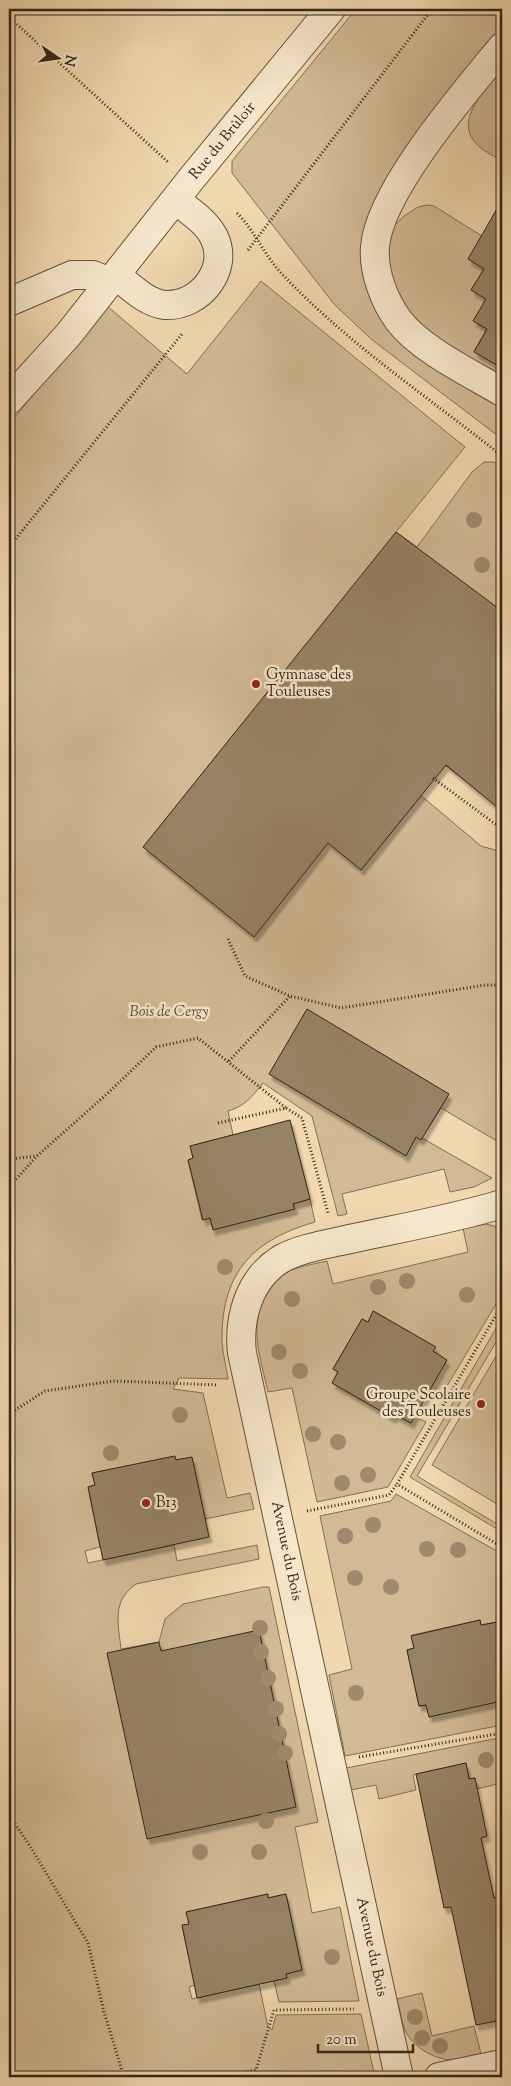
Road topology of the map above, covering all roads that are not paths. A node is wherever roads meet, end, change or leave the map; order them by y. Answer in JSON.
{"nodes":[{"id":1,"x":331,"y":9,"type":"edge"},
{"id":2,"x":502,"y":47,"type":"edge"},
{"id":3,"x":176,"y":200,"type":"junction"},
{"id":4,"x":113,"y":279,"type":"junction"},
{"id":5,"x":9,"y":302,"type":"edge"},
{"id":6,"x":502,"y":392,"type":"edge"},
{"id":7,"x":9,"y":400,"type":"edge"},
{"id":8,"x":502,"y":1204,"type":"edge"},
{"id":9,"x":502,"y":2064,"type":"edge"},
{"id":10,"x":399,"y":2077,"type":"edge"},
{"id":11,"x":439,"y":2077,"type":"edge"}],
"edges":[{"from":1,"to":3,"type":"street","name":"Rue du Brûloir"},
{"from":2,"to":6,"type":"street"},
{"from":3,"to":4,"type":"street","name":"Rue du Brûloir"},
{"from":3,"to":4,"type":"street"},
{"from":4,"to":5,"type":"street"},
{"from":4,"to":7,"type":"street","name":"Rue du Brûloir"},
{"from":8,"to":10,"type":"street","name":"Avenue du Bois"},
{"from":9,"to":11,"type":"street"}]}
